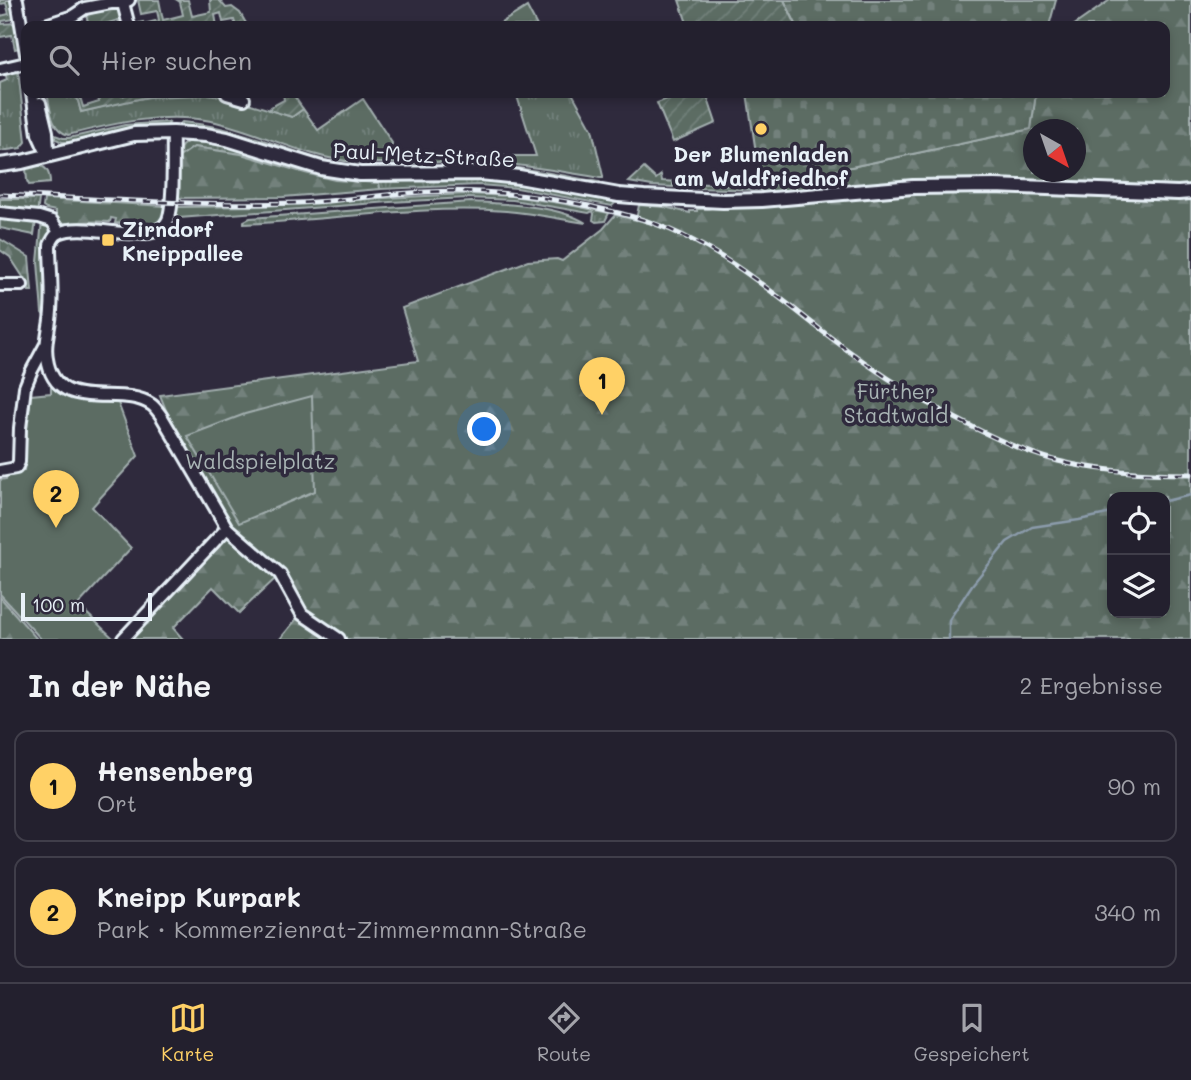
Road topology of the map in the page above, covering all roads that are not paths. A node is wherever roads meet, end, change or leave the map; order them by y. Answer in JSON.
{"nodes":[{"id":1,"x":17,"y":0,"type":"edge"},
{"id":2,"x":126,"y":1,"type":"edge"},
{"id":3,"x":22,"y":21,"type":"edge"},
{"id":4,"x":58,"y":21,"type":"edge"},
{"id":5,"x":128,"y":21,"type":"edge"},
{"id":6,"x":21,"y":64,"type":"edge"},
{"id":7,"x":0,"y":69,"type":"edge"},
{"id":8,"x":33,"y":98,"type":"edge"},
{"id":9,"x":39,"y":98,"type":"edge"},
{"id":10,"x":241,"y":98,"type":"edge"},
{"id":11,"x":244,"y":99,"type":"dead end"},
{"id":12,"x":173,"y":133,"type":"junction"},
{"id":13,"x":48,"y":156,"type":"junction"},
{"id":14,"x":0,"y":165,"type":"edge"},
{"id":15,"x":1191,"y":192,"type":"edge"},
{"id":16,"x":0,"y":213,"type":"edge"},
{"id":17,"x":59,"y":232,"type":"junction"},
{"id":18,"x":0,"y":285,"type":"edge"},
{"id":19,"x":22,"y":285,"type":"dead end"},
{"id":20,"x":45,"y":346,"type":"junction"},
{"id":21,"x":0,"y":471,"type":"edge"},
{"id":22,"x":227,"y":527,"type":"junction"},
{"id":23,"x":123,"y":639,"type":"edge"},
{"id":24,"x":339,"y":639,"type":"edge"}],
"edges":[{"from":1,"to":3,"type":"street"},
{"from":2,"to":4,"type":"street"},
{"from":2,"to":5,"type":"street"},
{"from":6,"to":7,"type":"street"},
{"from":8,"to":13,"type":"street"},
{"from":9,"to":13,"type":"street"},
{"from":10,"to":11,"type":"street"},
{"from":12,"to":13,"type":"street","name":"Paul-Metz-Straße"},
{"from":12,"to":15,"type":"street","name":"Paul-Metz-Straße"},
{"from":12,"to":17,"type":"street"},
{"from":13,"to":14,"type":"street","name":"Paul-Metz-Straße"},
{"from":16,"to":17,"type":"street"},
{"from":17,"to":20,"type":"street"},
{"from":18,"to":19,"type":"street"},
{"from":20,"to":21,"type":"street"},
{"from":20,"to":22,"type":"street"},
{"from":22,"to":23,"type":"street"},
{"from":22,"to":24,"type":"street"}]}
